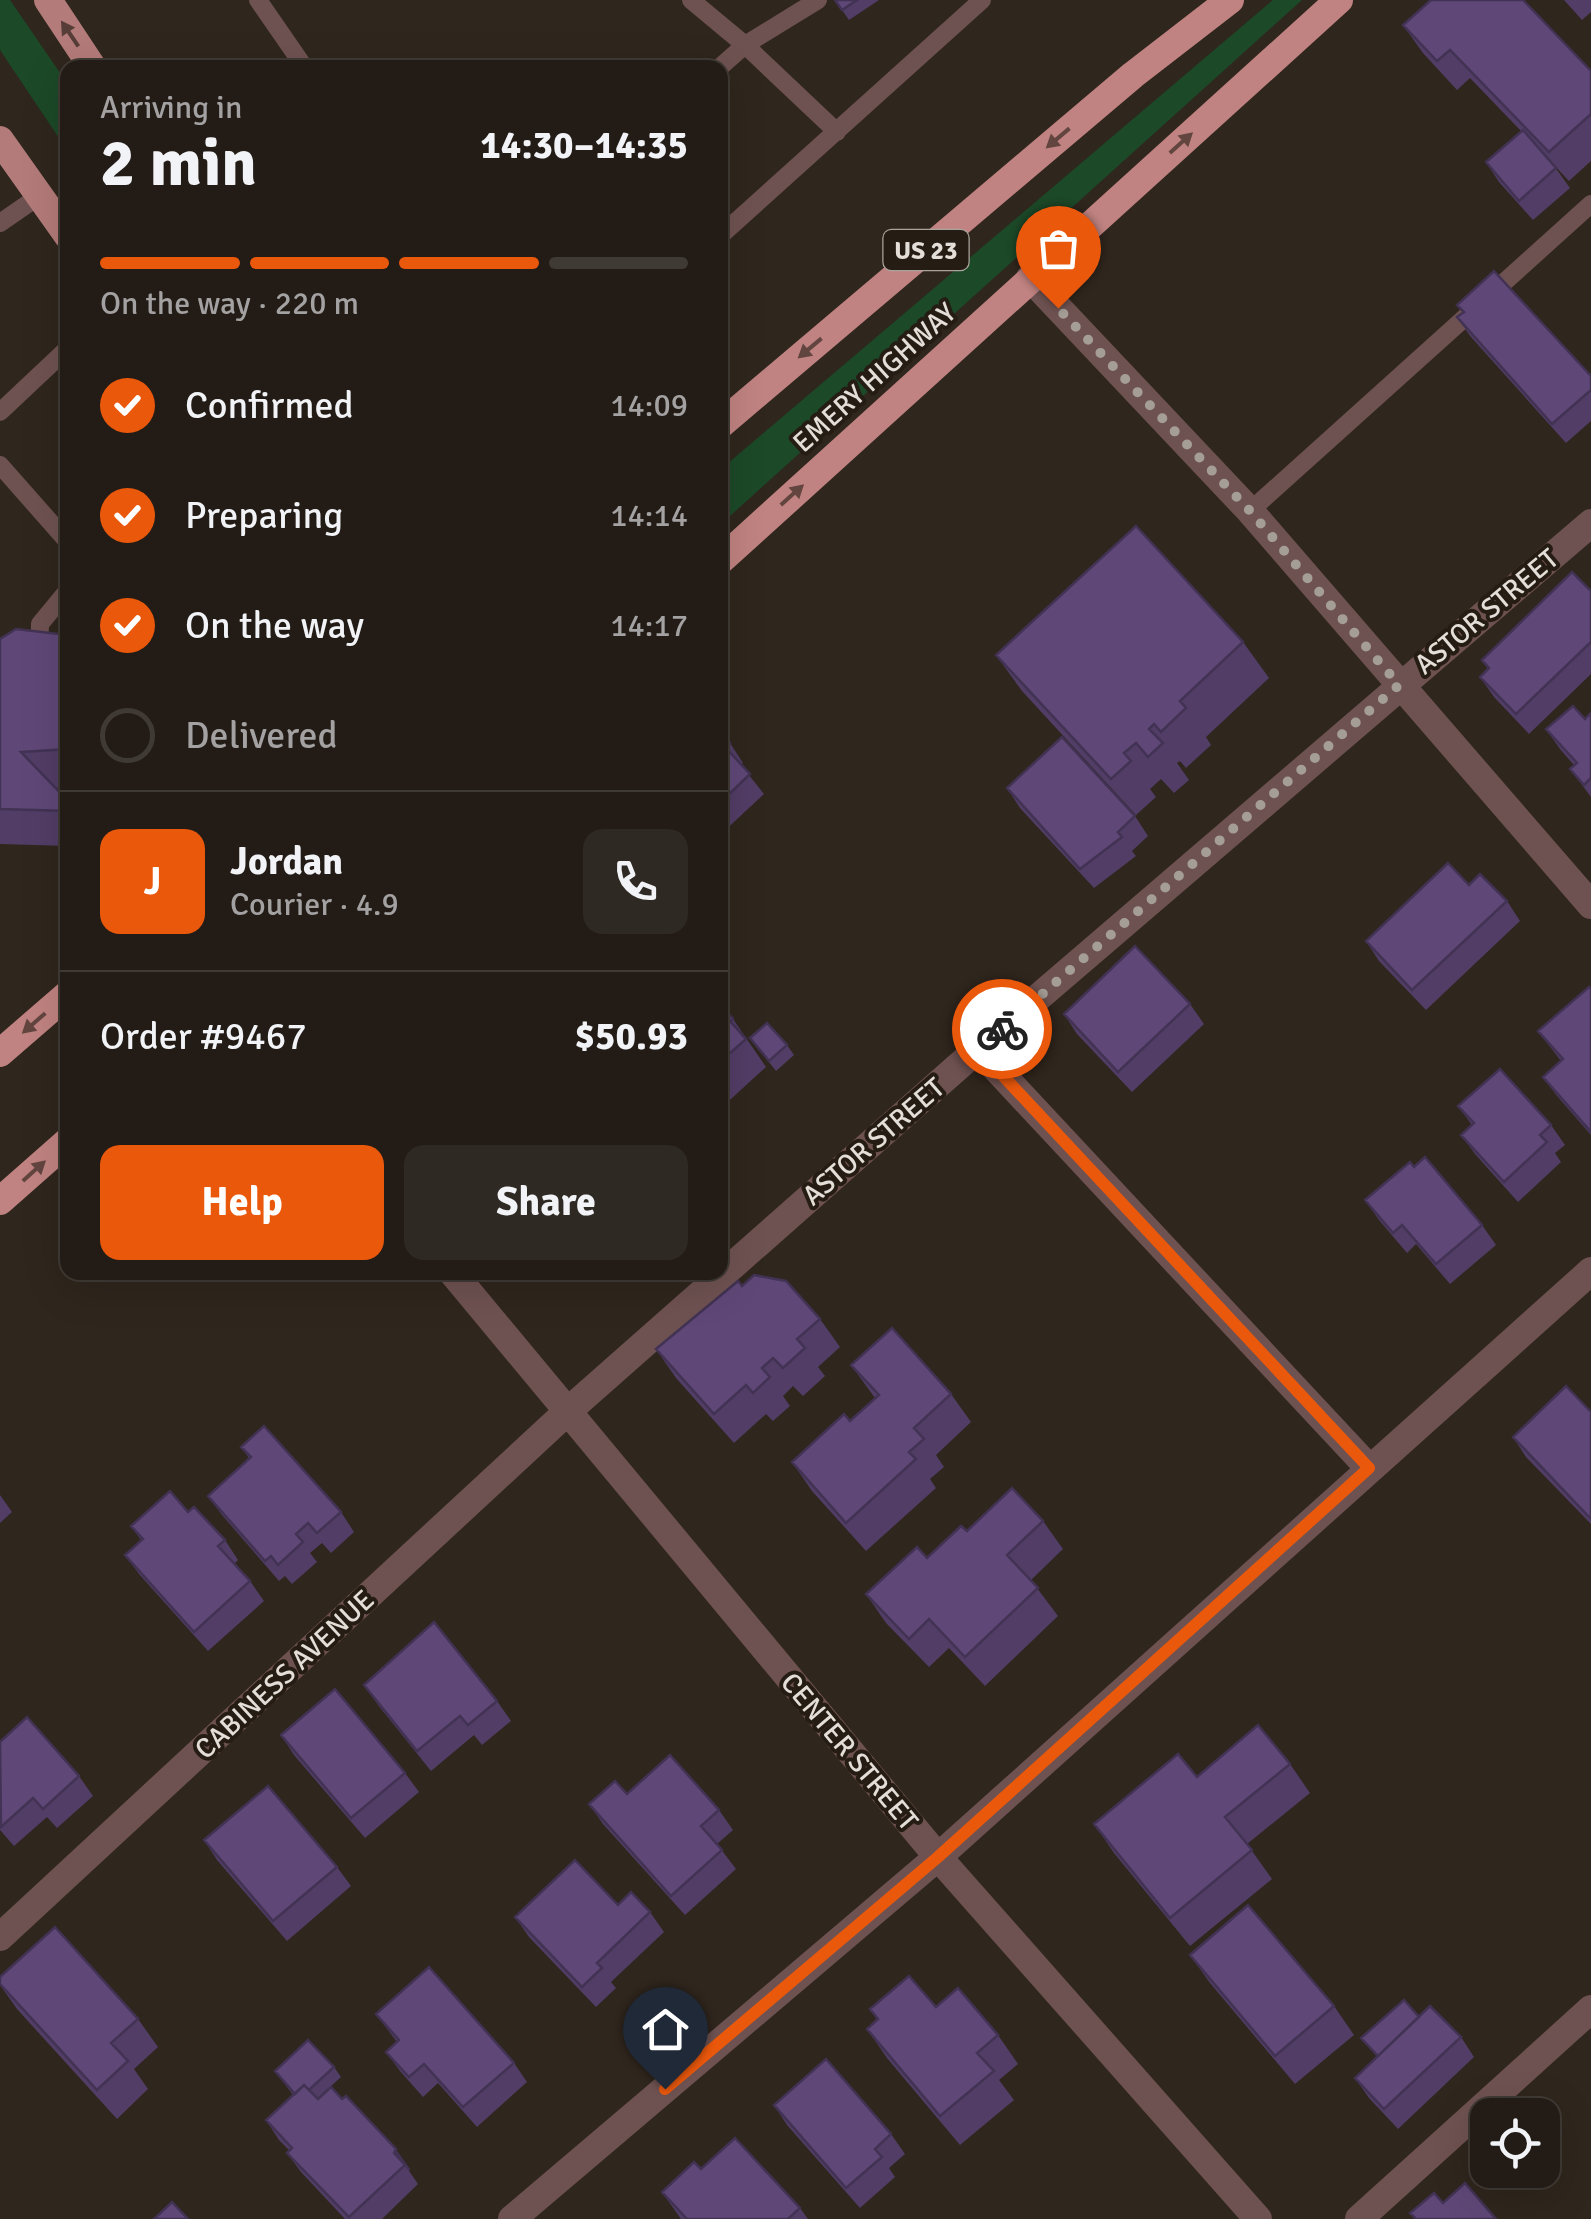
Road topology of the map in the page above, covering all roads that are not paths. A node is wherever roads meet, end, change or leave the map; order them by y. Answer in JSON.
{"nodes":[{"id":1,"x":48,"y":0,"type":"edge"},
{"id":2,"x":258,"y":0,"type":"edge"},
{"id":3,"x":691,"y":0,"type":"edge"},
{"id":4,"x":818,"y":0,"type":"edge"},
{"id":5,"x":982,"y":0,"type":"edge"},
{"id":6,"x":1230,"y":0,"type":"edge"},
{"id":7,"x":1339,"y":0,"type":"edge"},
{"id":8,"x":745,"y":44,"type":"junction"},
{"id":9,"x":88,"y":60,"type":"edge"},
{"id":10,"x":299,"y":60,"type":"edge"},
{"id":11,"x":728,"y":60,"type":"edge"},
{"id":12,"x":836,"y":132,"type":"junction"},
{"id":13,"x":0,"y":140,"type":"edge"},
{"id":14,"x":39,"y":196,"type":"junction"},
{"id":15,"x":1591,"y":204,"type":"edge"},
{"id":16,"x":0,"y":222,"type":"edge"},
{"id":17,"x":60,"y":225,"type":"edge"},
{"id":18,"x":728,"y":229,"type":"edge"},
{"id":19,"x":1030,"y":278,"type":"junction"},
{"id":20,"x":60,"y":356,"type":"edge"},
{"id":21,"x":0,"y":412,"type":"edge"},
{"id":22,"x":728,"y":418,"type":"edge"},
{"id":23,"x":0,"y":466,"type":"edge"},
{"id":24,"x":1250,"y":511,"type":"junction"},
{"id":25,"x":1591,"y":522,"type":"edge"},
{"id":26,"x":60,"y":533,"type":"edge"},
{"id":27,"x":728,"y":553,"type":"edge"},
{"id":28,"x":60,"y":600,"type":"edge"},
{"id":29,"x":42,"y":666,"type":"edge"},
{"id":30,"x":1399,"y":685,"type":"junction"},
{"id":31,"x":1591,"y":906,"type":"edge"},
{"id":32,"x":60,"y":1001,"type":"edge"},
{"id":33,"x":978,"y":1049,"type":"junction"},
{"id":34,"x":0,"y":1053,"type":"edge"},
{"id":35,"x":60,"y":1148,"type":"edge"},
{"id":36,"x":0,"y":1201,"type":"edge"},
{"id":37,"x":728,"y":1270,"type":"edge"},
{"id":38,"x":1591,"y":1271,"type":"edge"},
{"id":39,"x":459,"y":1280,"type":"edge"},
{"id":40,"x":716,"y":1280,"type":"edge"},
{"id":41,"x":568,"y":1411,"type":"junction"},
{"id":42,"x":1369,"y":1468,"type":"junction"},
{"id":43,"x":938,"y":1857,"type":"junction"},
{"id":44,"x":0,"y":1937,"type":"edge"},
{"id":45,"x":1591,"y":2010,"type":"edge"},
{"id":46,"x":512,"y":2219,"type":"edge"},
{"id":47,"x":1258,"y":2219,"type":"edge"},
{"id":48,"x":1359,"y":2219,"type":"edge"}],
"edges":[{"from":9,"to":1,"type":"main road","one_way":true},
{"from":2,"to":10,"type":"lane"},
{"from":3,"to":8,"type":"lane"},
{"from":4,"to":8,"type":"lane"},
{"from":5,"to":12,"type":"lane"},
{"from":6,"to":22,"type":"highway","number":"US 23","one_way":true},
{"from":19,"to":7,"type":"highway","name":"EMERY HIGHWAY","one_way":true},
{"from":8,"to":11,"type":"lane"},
{"from":8,"to":12,"type":"lane"},
{"from":12,"to":18,"type":"lane"},
{"from":13,"to":14,"type":"main road"},
{"from":14,"to":16,"type":"lane"},
{"from":14,"to":17,"type":"main road"},
{"from":15,"to":24,"type":"lane"},
{"from":19,"to":24,"type":"street"},
{"from":27,"to":19,"type":"highway","name":"EMERY HIGHWAY","one_way":true},
{"from":20,"to":21,"type":"lane"},
{"from":23,"to":26,"type":"lane"},
{"from":24,"to":30,"type":"street"},
{"from":25,"to":30,"type":"street","name":"ASTOR STREET"},
{"from":28,"to":29,"type":"lane"},
{"from":30,"to":31,"type":"street"},
{"from":30,"to":33,"type":"street","name":"ASTOR STREET"},
{"from":32,"to":34,"type":"highway","one_way":true},
{"from":33,"to":37,"type":"street","name":"ASTOR STREET"},
{"from":33,"to":42,"type":"street"},
{"from":36,"to":35,"type":"highway","one_way":true},
{"from":38,"to":42,"type":"street"},
{"from":39,"to":41,"type":"street","name":"CENTER STREET"},
{"from":40,"to":41,"type":"street","name":"ASTOR STREET"},
{"from":41,"to":43,"type":"street","name":"CENTER STREET"},
{"from":41,"to":44,"type":"street","name":"CABINESS AVENUE"},
{"from":42,"to":43,"type":"street"},
{"from":43,"to":46,"type":"street"},
{"from":43,"to":47,"type":"street","name":"CENTER STREET"},
{"from":45,"to":48,"type":"street"}]}
